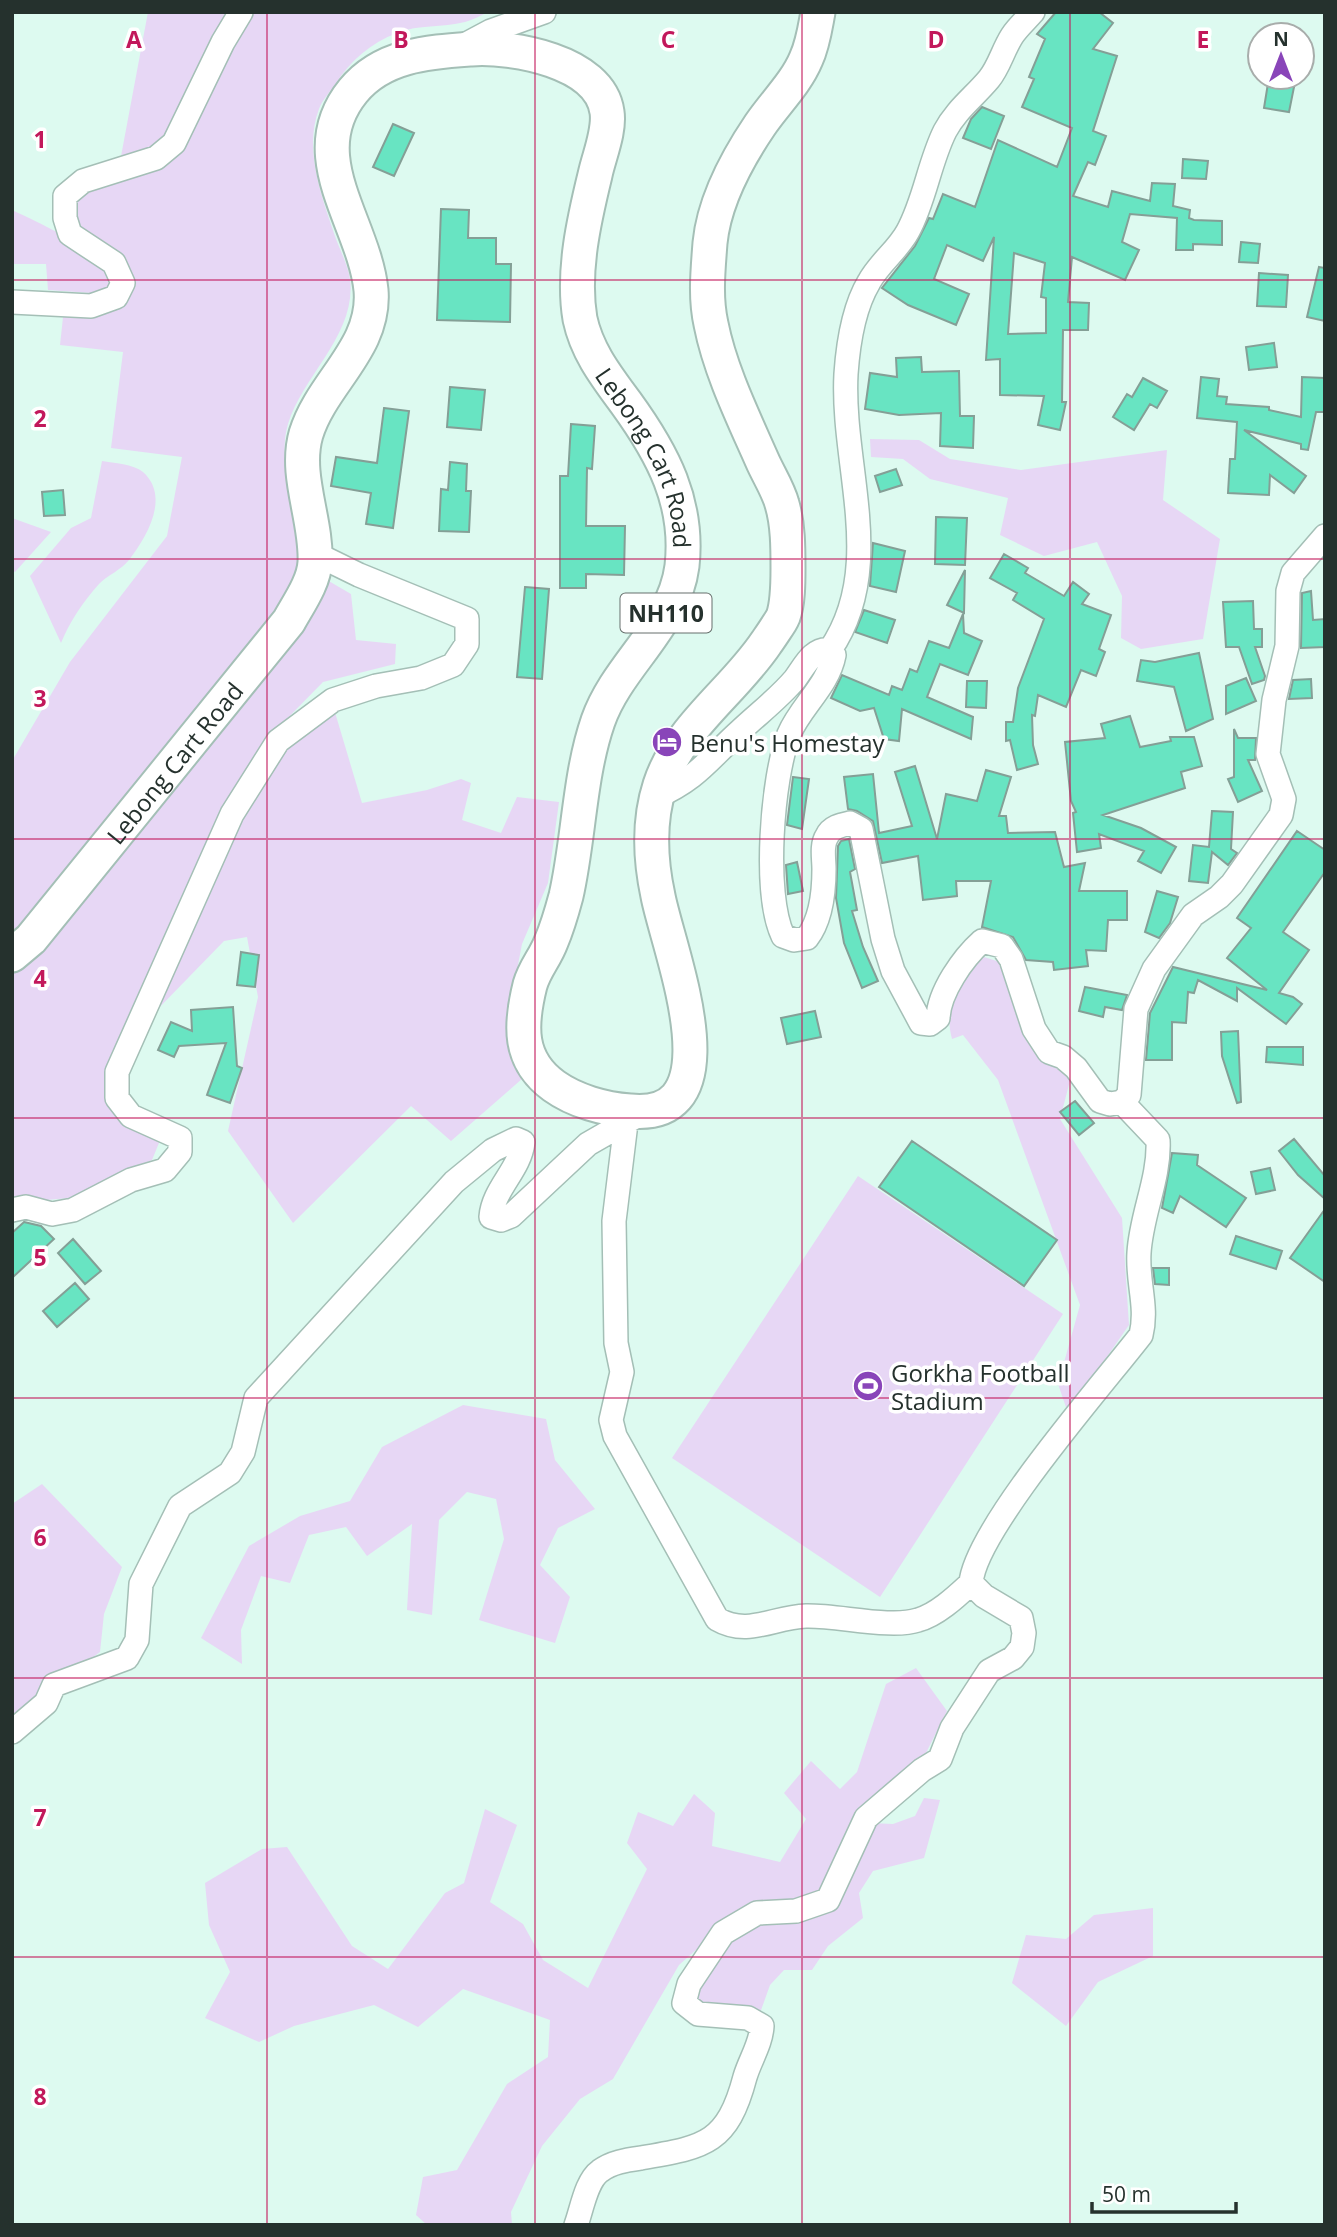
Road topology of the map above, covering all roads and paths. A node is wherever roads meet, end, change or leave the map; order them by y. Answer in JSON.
{"nodes":[{"id":1,"x":241,"y":12,"type":"edge"},
{"id":2,"x":544,"y":12,"type":"edge"},
{"id":3,"x":818,"y":12,"type":"edge"},
{"id":4,"x":1032,"y":12,"type":"edge"},
{"id":5,"x":455,"y":50,"type":"junction"},
{"id":6,"x":12,"y":302,"type":"edge"},
{"id":7,"x":1325,"y":536,"type":"edge"},
{"id":8,"x":314,"y":552,"type":"junction"},
{"id":9,"x":830,"y":650,"type":"junction"},
{"id":10,"x":656,"y":797,"type":"junction"},
{"id":11,"x":12,"y":955,"type":"edge"},
{"id":12,"x":1122,"y":1102,"type":"junction"},
{"id":13,"x":634,"y":1118,"type":"junction"},
{"id":14,"x":12,"y":1210,"type":"edge"},
{"id":15,"x":971,"y":1583,"type":"junction"},
{"id":16,"x":12,"y":1732,"type":"edge"},
{"id":17,"x":576,"y":2225,"type":"edge"}],
"edges":[{"from":1,"to":6,"type":"street"},
{"from":2,"to":5,"type":"street"},
{"from":3,"to":10,"type":"highway"},
{"from":4,"to":9,"type":"street"},
{"from":5,"to":8,"type":"highway","name":"Lebong Cart Road","number":"NH110"},
{"from":5,"to":13,"type":"highway","name":"Lebong Cart Road","number":"NH110"},
{"from":7,"to":12,"type":"street"},
{"from":8,"to":11,"type":"highway","name":"Lebong Cart Road","number":"NH110"},
{"from":8,"to":14,"type":"street"},
{"from":9,"to":10,"type":"street"},
{"from":9,"to":12,"type":"street"},
{"from":10,"to":13,"type":"highway"},
{"from":12,"to":15,"type":"street"},
{"from":13,"to":15,"type":"street"},
{"from":13,"to":16,"type":"street"},
{"from":15,"to":17,"type":"street"}]}
